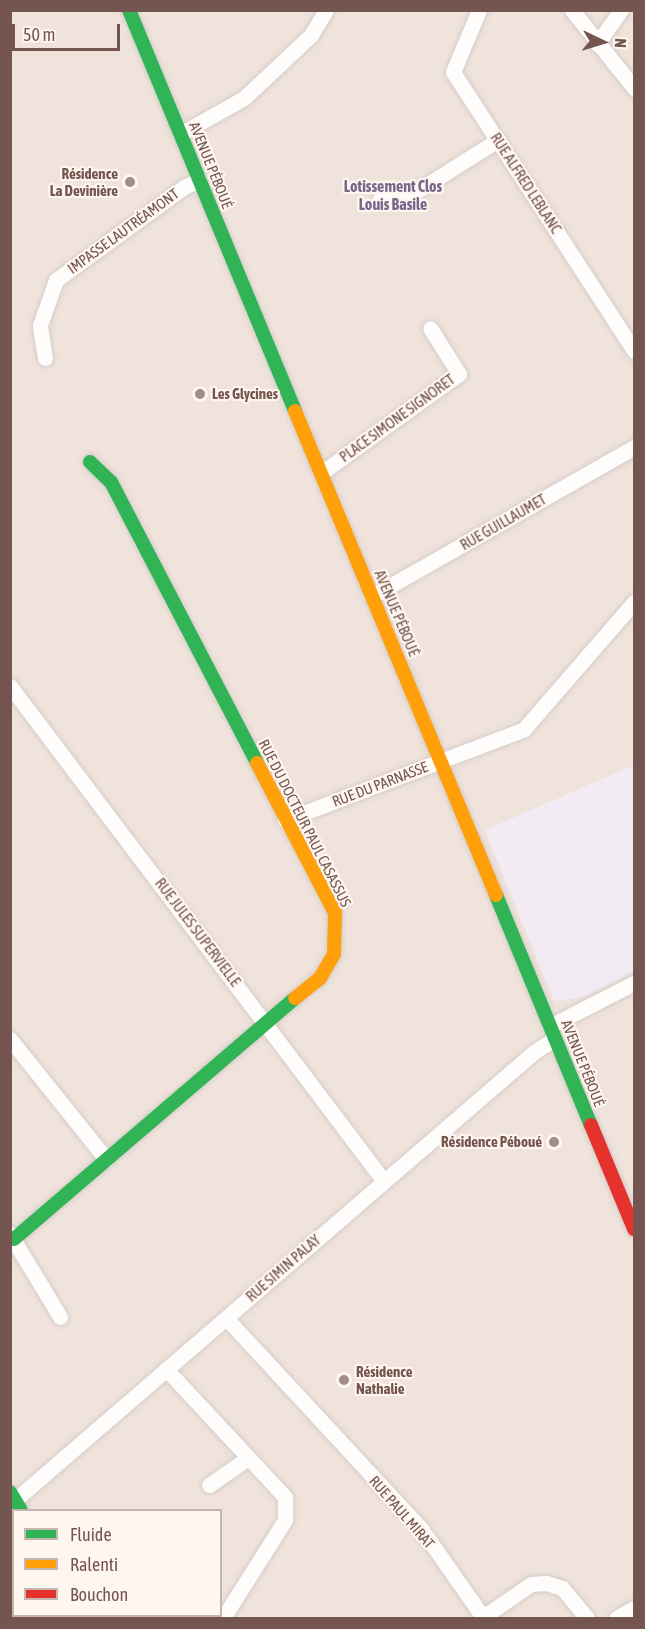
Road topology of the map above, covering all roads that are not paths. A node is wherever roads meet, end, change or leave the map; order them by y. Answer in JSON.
{"nodes":[{"id":1,"x":129,"y":10,"type":"edge"},
{"id":2,"x":326,"y":10,"type":"edge"},
{"id":3,"x":479,"y":10,"type":"edge"},
{"id":4,"x":572,"y":10,"type":"edge"},
{"id":5,"x":621,"y":10,"type":"edge"},
{"id":6,"x":597,"y":44,"type":"junction"},
{"id":7,"x":634,"y":88,"type":"edge"},
{"id":8,"x":180,"y":134,"type":"junction"},
{"id":9,"x":498,"y":140,"type":"junction"},
{"id":10,"x":199,"y":180,"type":"junction"},
{"id":11,"x":380,"y":199,"type":"dead end"},
{"id":12,"x":430,"y":328,"type":"dead end"},
{"id":13,"x":634,"y":351,"type":"edge"},
{"id":14,"x":45,"y":358,"type":"dead end"},
{"id":15,"x":634,"y":447,"type":"edge"},
{"id":16,"x":90,"y":462,"type":"dead end"},
{"id":17,"x":321,"y":472,"type":"junction"},
{"id":18,"x":372,"y":596,"type":"junction"},
{"id":19,"x":634,"y":602,"type":"edge"},
{"id":20,"x":10,"y":686,"type":"edge"},
{"id":21,"x":440,"y":761,"type":"junction"},
{"id":22,"x":285,"y":820,"type":"junction"},
{"id":23,"x":634,"y":983,"type":"edge"},
{"id":24,"x":266,"y":1022,"type":"junction"},
{"id":25,"x":552,"y":1033,"type":"junction"},
{"id":26,"x":10,"y":1039,"type":"edge"},
{"id":27,"x":106,"y":1160,"type":"junction"},
{"id":28,"x":383,"y":1180,"type":"junction"},
{"id":29,"x":634,"y":1229,"type":"edge"},
{"id":30,"x":12,"y":1237,"type":"edge"},
{"id":31,"x":60,"y":1317,"type":"dead end"},
{"id":32,"x":226,"y":1318,"type":"junction"},
{"id":33,"x":166,"y":1369,"type":"junction"},
{"id":34,"x":248,"y":1458,"type":"junction"},
{"id":35,"x":209,"y":1485,"type":"dead end"},
{"id":36,"x":14,"y":1502,"type":"edge"},
{"id":37,"x":634,"y":1608,"type":"edge"},
{"id":38,"x":223,"y":1618,"type":"edge"},
{"id":39,"x":482,"y":1618,"type":"edge"},
{"id":40,"x":587,"y":1618,"type":"edge"},
{"id":41,"x":616,"y":1618,"type":"edge"}],
"edges":[{"from":1,"to":8,"type":"street","name":"AVENUE PÉBOUÉ"},
{"from":2,"to":8,"type":"street"},
{"from":3,"to":9,"type":"street","name":"RUE ALFRED LEBLANC"},
{"from":4,"to":6,"type":"street"},
{"from":5,"to":6,"type":"street"},
{"from":6,"to":7,"type":"street"},
{"from":8,"to":10,"type":"street","name":"AVENUE PÉBOUÉ"},
{"from":9,"to":11,"type":"street"},
{"from":9,"to":13,"type":"street","name":"RUE ALFRED LEBLANC"},
{"from":10,"to":14,"type":"street","name":"IMPASSE LAUTRÉAMONT"},
{"from":10,"to":17,"type":"street","name":"AVENUE PÉBOUÉ"},
{"from":12,"to":17,"type":"street","name":"PLACE SIMONE SIGNORET"},
{"from":15,"to":18,"type":"street","name":"RUE GUILLAUMET"},
{"from":16,"to":22,"type":"street","name":"RUE DU DOCTEUR PAUL CASASSUS"},
{"from":17,"to":18,"type":"street","name":"AVENUE PÉBOUÉ"},
{"from":18,"to":21,"type":"street","name":"AVENUE PÉBOUÉ"},
{"from":19,"to":21,"type":"street","name":"RUE DU PARNASSE"},
{"from":20,"to":24,"type":"street","name":"RUE JULES SUPERVIELLE"},
{"from":21,"to":22,"type":"street","name":"RUE DU PARNASSE"},
{"from":21,"to":25,"type":"street","name":"AVENUE PÉBOUÉ"},
{"from":22,"to":24,"type":"street","name":"RUE DU DOCTEUR PAUL CASASSUS"},
{"from":23,"to":25,"type":"street","name":"RUE SIMIN PALAY"},
{"from":24,"to":27,"type":"street","name":"RUE DU DOCTEUR PAUL CASASSUS"},
{"from":24,"to":28,"type":"street","name":"RUE JULES SUPERVIELLE"},
{"from":25,"to":28,"type":"street","name":"RUE SIMIN PALAY"},
{"from":25,"to":29,"type":"street","name":"AVENUE PÉBOUÉ"},
{"from":26,"to":27,"type":"street"},
{"from":27,"to":30,"type":"street","name":"RUE DU DOCTEUR PAUL CASASSUS"},
{"from":28,"to":32,"type":"street","name":"RUE SIMIN PALAY"},
{"from":30,"to":31,"type":"street"},
{"from":32,"to":33,"type":"street","name":"RUE SIMIN PALAY"},
{"from":32,"to":39,"type":"street","name":"RUE PAUL MIRAT"},
{"from":33,"to":34,"type":"street"},
{"from":33,"to":36,"type":"street","name":"RUE SIMIN PALAY"},
{"from":34,"to":35,"type":"street"},
{"from":34,"to":38,"type":"street"},
{"from":37,"to":41,"type":"street"},
{"from":39,"to":40,"type":"street","name":"RUE PAUL MIRAT"}]}
